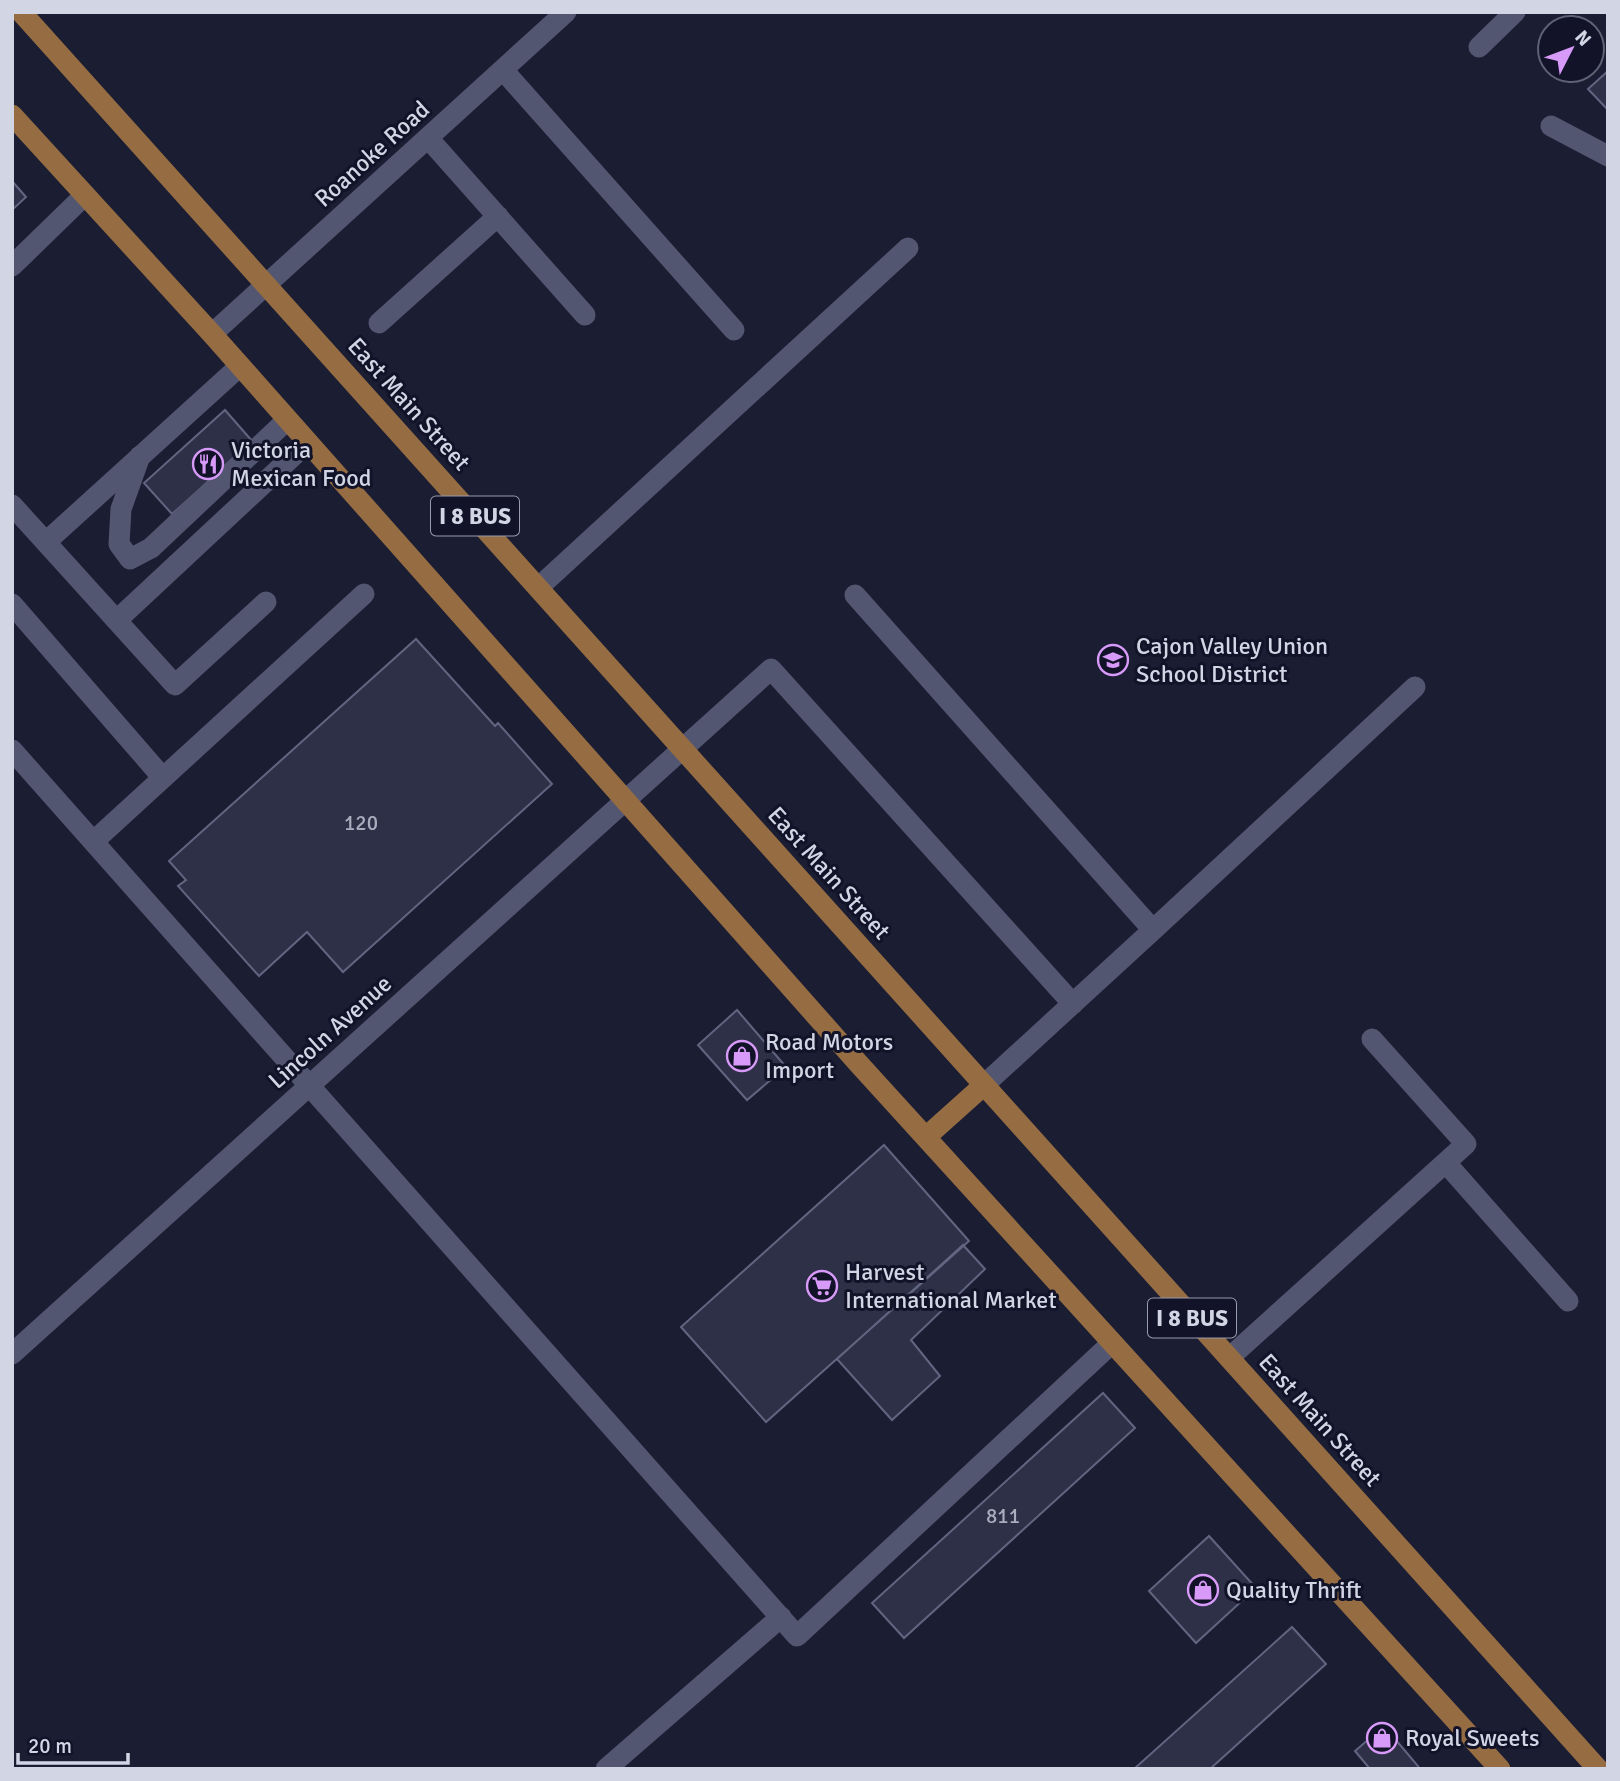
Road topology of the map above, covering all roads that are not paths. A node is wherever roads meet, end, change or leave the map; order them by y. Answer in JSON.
{"nodes":[{"id":1,"x":21,"y":12,"type":"edge"},
{"id":2,"x":566,"y":12,"type":"edge"},
{"id":3,"x":1516,"y":12,"type":"edge"},
{"id":4,"x":1479,"y":47,"type":"dead end"},
{"id":5,"x":503,"y":70,"type":"junction"},
{"id":6,"x":12,"y":115,"type":"edge"},
{"id":7,"x":1550,"y":127,"type":"dead end"},
{"id":8,"x":428,"y":138,"type":"junction"},
{"id":9,"x":1608,"y":156,"type":"edge"},
{"id":10,"x":85,"y":195,"type":"junction"},
{"id":11,"x":498,"y":216,"type":"junction"},
{"id":12,"x":908,"y":248,"type":"dead end"},
{"id":13,"x":12,"y":266,"type":"edge"},
{"id":14,"x":266,"y":285,"type":"junction"},
{"id":15,"x":585,"y":315,"type":"dead end"},
{"id":16,"x":379,"y":323,"type":"dead end"},
{"id":17,"x":734,"y":330,"type":"dead end"},
{"id":18,"x":212,"y":334,"type":"junction"},
{"id":19,"x":240,"y":366,"type":"junction"},
{"id":20,"x":288,"y":420,"type":"junction"},
{"id":21,"x":307,"y":443,"type":"junction"},
{"id":22,"x":140,"y":456,"type":"junction"},
{"id":23,"x":12,"y":505,"type":"edge"},
{"id":24,"x":46,"y":542,"type":"junction"},
{"id":25,"x":539,"y":587,"type":"junction"},
{"id":26,"x":365,"y":594,"type":"dead end"},
{"id":27,"x":855,"y":595,"type":"dead end"},
{"id":28,"x":266,"y":602,"type":"dead end"},
{"id":29,"x":12,"y":604,"type":"edge"},
{"id":30,"x":117,"y":620,"type":"junction"},
{"id":31,"x":1415,"y":687,"type":"dead end"},
{"id":32,"x":682,"y":748,"type":"junction"},
{"id":33,"x":12,"y":750,"type":"edge"},
{"id":34,"x":163,"y":778,"type":"junction"},
{"id":35,"x":623,"y":799,"type":"junction"},
{"id":36,"x":94,"y":841,"type":"junction"},
{"id":37,"x":1153,"y":930,"type":"junction"},
{"id":38,"x":1073,"y":1004,"type":"junction"},
{"id":39,"x":1372,"y":1039,"type":"dead end"},
{"id":40,"x":310,"y":1085,"type":"junction"},
{"id":41,"x":984,"y":1085,"type":"junction"},
{"id":42,"x":926,"y":1137,"type":"junction"},
{"id":43,"x":1446,"y":1163,"type":"junction"},
{"id":44,"x":1568,"y":1301,"type":"dead end"},
{"id":45,"x":1112,"y":1343,"type":"junction"},
{"id":46,"x":12,"y":1354,"type":"edge"},
{"id":47,"x":1229,"y":1358,"type":"junction"},
{"id":48,"x":781,"y":1617,"type":"junction"},
{"id":49,"x":606,"y":1769,"type":"edge"},
{"id":50,"x":1500,"y":1769,"type":"edge"},
{"id":51,"x":1598,"y":1769,"type":"edge"}],
"edges":[{"from":1,"to":14,"type":"main road","name":"East Main Street","number":"I 8 BUS"},
{"from":2,"to":5,"type":"street","name":"Roanoke Road"},
{"from":3,"to":4,"type":"street"},
{"from":5,"to":8,"type":"street","name":"Roanoke Road"},
{"from":5,"to":17,"type":"street"},
{"from":6,"to":10,"type":"main road","number":"I 8 BUS"},
{"from":7,"to":9,"type":"street"},
{"from":8,"to":11,"type":"street"},
{"from":8,"to":14,"type":"street","name":"Roanoke Road"},
{"from":10,"to":13,"type":"street"},
{"from":10,"to":18,"type":"main road","number":"I 8 BUS"},
{"from":11,"to":15,"type":"street"},
{"from":11,"to":16,"type":"street"},
{"from":12,"to":25,"type":"street"},
{"from":14,"to":18,"type":"street","name":"Roanoke Road"},
{"from":14,"to":25,"type":"main road","name":"East Main Street","number":"I 8 BUS"},
{"from":18,"to":19,"type":"main road","number":"I 8 BUS"},
{"from":19,"to":20,"type":"main road","number":"I 8 BUS"},
{"from":19,"to":22,"type":"street"},
{"from":20,"to":21,"type":"main road","number":"I 8 BUS"},
{"from":20,"to":22,"type":"street"},
{"from":21,"to":30,"type":"street"},
{"from":21,"to":35,"type":"main road","number":"I 8 BUS"},
{"from":22,"to":24,"type":"street"},
{"from":23,"to":24,"type":"street"},
{"from":24,"to":30,"type":"street"},
{"from":25,"to":32,"type":"main road","name":"East Main Street","number":"I 8 BUS"},
{"from":26,"to":34,"type":"street"},
{"from":27,"to":37,"type":"street"},
{"from":28,"to":30,"type":"street"},
{"from":29,"to":34,"type":"street"},
{"from":31,"to":37,"type":"street"},
{"from":32,"to":35,"type":"street","name":"Lincoln Avenue"},
{"from":32,"to":38,"type":"street","name":"Lincoln Avenue"},
{"from":32,"to":41,"type":"main road","name":"East Main Street","number":"I 8 BUS"},
{"from":33,"to":36,"type":"street"},
{"from":34,"to":36,"type":"street"},
{"from":35,"to":40,"type":"street","name":"Lincoln Avenue"},
{"from":35,"to":42,"type":"main road","number":"I 8 BUS"},
{"from":36,"to":40,"type":"street"},
{"from":37,"to":38,"type":"street"},
{"from":38,"to":41,"type":"street"},
{"from":39,"to":43,"type":"street"},
{"from":40,"to":46,"type":"street","name":"Lincoln Avenue"},
{"from":40,"to":48,"type":"street"},
{"from":41,"to":42,"type":"main road"},
{"from":41,"to":47,"type":"main road","name":"East Main Street","number":"I 8 BUS"},
{"from":42,"to":45,"type":"main road","number":"I 8 BUS"},
{"from":43,"to":44,"type":"street"},
{"from":43,"to":47,"type":"street"},
{"from":45,"to":48,"type":"street"},
{"from":45,"to":50,"type":"main road","number":"I 8 BUS"},
{"from":47,"to":51,"type":"main road","name":"East Main Street","number":"I 8 BUS"},
{"from":48,"to":49,"type":"street"}]}
